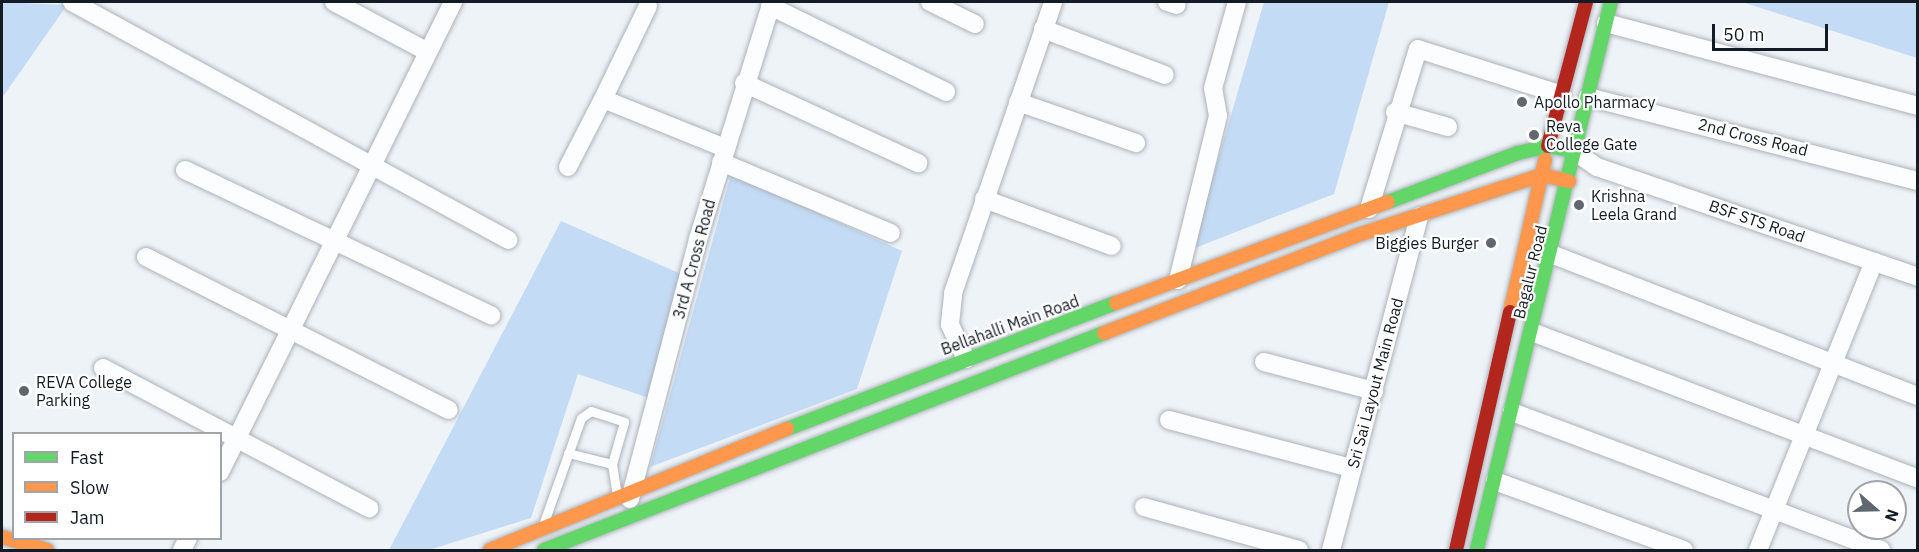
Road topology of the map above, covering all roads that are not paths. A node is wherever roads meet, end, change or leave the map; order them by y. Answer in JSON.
{"nodes":[{"id":1,"x":72,"y":2,"type":"edge"},
{"id":2,"x":334,"y":2,"type":"edge"},
{"id":3,"x":453,"y":2,"type":"edge"},
{"id":4,"x":930,"y":2,"type":"edge"},
{"id":5,"x":1053,"y":2,"type":"edge"},
{"id":6,"x":1237,"y":2,"type":"edge"},
{"id":7,"x":1586,"y":2,"type":"edge"},
{"id":8,"x":1611,"y":2,"type":"edge"},
{"id":9,"x":771,"y":4,"type":"edge"},
{"id":10,"x":648,"y":6,"type":"dead end"},
{"id":11,"x":1606,"y":23,"type":"junction"},
{"id":12,"x":975,"y":24,"type":"dead end"},
{"id":13,"x":1043,"y":29,"type":"junction"},
{"id":14,"x":428,"y":52,"type":"junction"},
{"id":15,"x":1165,"y":75,"type":"dead end"},
{"id":16,"x":744,"y":83,"type":"junction"},
{"id":17,"x":946,"y":92,"type":"dead end"},
{"id":18,"x":1562,"y":95,"type":"junction"},
{"id":19,"x":1588,"y":97,"type":"junction"},
{"id":20,"x":603,"y":99,"type":"junction"},
{"id":21,"x":1018,"y":102,"type":"junction"},
{"id":22,"x":1917,"y":106,"type":"edge"},
{"id":23,"x":1395,"y":112,"type":"junction"},
{"id":24,"x":1448,"y":127,"type":"dead end"},
{"id":25,"x":1136,"y":143,"type":"dead end"},
{"id":26,"x":1548,"y":146,"type":"junction"},
{"id":27,"x":1574,"y":151,"type":"junction"},
{"id":28,"x":723,"y":155,"type":"junction"},
{"id":29,"x":918,"y":163,"type":"dead end"},
{"id":30,"x":373,"y":165,"type":"junction"},
{"id":31,"x":568,"y":167,"type":"dead end"},
{"id":32,"x":1597,"y":167,"type":"junction"},
{"id":33,"x":185,"y":170,"type":"dead end"},
{"id":34,"x":1542,"y":175,"type":"junction"},
{"id":35,"x":1569,"y":181,"type":"junction"},
{"id":36,"x":1917,"y":182,"type":"edge"},
{"id":37,"x":984,"y":199,"type":"junction"},
{"id":38,"x":1369,"y":209,"type":"junction"},
{"id":39,"x":1419,"y":216,"type":"junction"},
{"id":40,"x":891,"y":233,"type":"dead end"},
{"id":41,"x":508,"y":240,"type":"dead end"},
{"id":42,"x":334,"y":243,"type":"junction"},
{"id":43,"x":1112,"y":246,"type":"dead end"},
{"id":44,"x":1551,"y":254,"type":"junction"},
{"id":45,"x":146,"y":257,"type":"dead end"},
{"id":46,"x":1874,"y":261,"type":"junction"},
{"id":47,"x":1917,"y":277,"type":"edge"},
{"id":48,"x":1178,"y":280,"type":"junction"},
{"id":49,"x":491,"y":315,"type":"dead end"},
{"id":50,"x":290,"y":331,"type":"junction"},
{"id":51,"x":1532,"y":332,"type":"junction"},
{"id":52,"x":966,"y":359,"type":"junction"},
{"id":53,"x":1264,"y":362,"type":"dead end"},
{"id":54,"x":1832,"y":365,"type":"junction"},
{"id":55,"x":103,"y":368,"type":"dead end"},
{"id":56,"x":1374,"y":391,"type":"junction"},
{"id":57,"x":1917,"y":396,"type":"edge"},
{"id":58,"x":449,"y":410,"type":"dead end"},
{"id":59,"x":1512,"y":412,"type":"junction"},
{"id":60,"x":1169,"y":420,"type":"dead end"},
{"id":61,"x":1804,"y":437,"type":"junction"},
{"id":62,"x":237,"y":439,"type":"junction"},
{"id":63,"x":568,"y":453,"type":"junction"},
{"id":64,"x":612,"y":465,"type":"junction"},
{"id":65,"x":222,"y":468,"type":"edge"},
{"id":66,"x":1352,"y":468,"type":"junction"},
{"id":67,"x":1917,"y":479,"type":"edge"},
{"id":68,"x":1495,"y":481,"type":"junction"},
{"id":69,"x":625,"y":496,"type":"junction"},
{"id":70,"x":1144,"y":507,"type":"dead end"},
{"id":71,"x":369,"y":508,"type":"dead end"},
{"id":72,"x":1773,"y":512,"type":"junction"},
{"id":73,"x":624,"y":519,"type":"junction"},
{"id":74,"x":541,"y":530,"type":"junction"},
{"id":75,"x":12,"y":540,"type":"edge"},
{"id":76,"x":47,"y":550,"type":"edge"},
{"id":77,"x":490,"y":550,"type":"edge"},
{"id":78,"x":544,"y":550,"type":"edge"},
{"id":79,"x":1299,"y":550,"type":"edge"},
{"id":80,"x":1331,"y":550,"type":"edge"},
{"id":81,"x":1456,"y":550,"type":"edge"},
{"id":82,"x":1477,"y":550,"type":"edge"},
{"id":83,"x":1684,"y":550,"type":"edge"},
{"id":84,"x":1758,"y":550,"type":"edge"},
{"id":85,"x":1881,"y":550,"type":"edge"}],
"edges":[{"from":1,"to":30,"type":"street"},
{"from":2,"to":14,"type":"street"},
{"from":3,"to":14,"type":"street"},
{"from":4,"to":12,"type":"street"},
{"from":5,"to":13,"type":"street"},
{"from":6,"to":48,"type":"street"},
{"from":7,"to":18,"type":"main road","name":"Bagalur Road"},
{"from":8,"to":11,"type":"main road","name":"Bagalur Road"},
{"from":9,"to":16,"type":"street","name":"3rd A Cross Road"},
{"from":9,"to":17,"type":"street"},
{"from":10,"to":20,"type":"street"},
{"from":11,"to":19,"type":"main road","name":"Bagalur Road"},
{"from":11,"to":22,"type":"street"},
{"from":13,"to":15,"type":"street"},
{"from":13,"to":21,"type":"street"},
{"from":14,"to":30,"type":"street"},
{"from":16,"to":28,"type":"street","name":"3rd A Cross Road"},
{"from":16,"to":29,"type":"street"},
{"from":18,"to":23,"type":"street"},
{"from":18,"to":26,"type":"main road","name":"Bagalur Road"},
{"from":19,"to":27,"type":"main road","name":"Bagalur Road"},
{"from":19,"to":36,"type":"street","name":"2nd Cross Road"},
{"from":20,"to":28,"type":"street"},
{"from":20,"to":31,"type":"street"},
{"from":21,"to":25,"type":"street"},
{"from":21,"to":37,"type":"street"},
{"from":23,"to":24,"type":"street"},
{"from":23,"to":38,"type":"street"},
{"from":26,"to":27,"type":"main road"},
{"from":26,"to":34,"type":"main road","name":"Bagalur Road"},
{"from":26,"to":38,"type":"main road","name":"Bellahalli Main Road"},
{"from":27,"to":32,"type":"street","name":"BSF STS Road"},
{"from":27,"to":35,"type":"main road","name":"Bagalur Road"},
{"from":28,"to":40,"type":"street"},
{"from":28,"to":69,"type":"street","name":"3rd A Cross Road"},
{"from":30,"to":41,"type":"street"},
{"from":30,"to":42,"type":"street"},
{"from":32,"to":35,"type":"street"},
{"from":32,"to":46,"type":"street","name":"BSF STS Road"},
{"from":33,"to":42,"type":"street"},
{"from":34,"to":35,"type":"main road"},
{"from":34,"to":39,"type":"main road"},
{"from":34,"to":81,"type":"main road","name":"Bagalur Road"},
{"from":35,"to":44,"type":"main road","name":"Bagalur Road"},
{"from":37,"to":43,"type":"street"},
{"from":37,"to":52,"type":"street"},
{"from":38,"to":48,"type":"main road","name":"Bellahalli Main Road"},
{"from":39,"to":56,"type":"street","name":"Sri Sai Layout Main Road"},
{"from":39,"to":73,"type":"main road"},
{"from":42,"to":49,"type":"street"},
{"from":42,"to":50,"type":"street"},
{"from":44,"to":51,"type":"main road","name":"Bagalur Road"},
{"from":44,"to":54,"type":"street"},
{"from":45,"to":50,"type":"street"},
{"from":46,"to":47,"type":"street","name":"BSF STS Road"},
{"from":46,"to":54,"type":"street"},
{"from":48,"to":52,"type":"main road","name":"Bellahalli Main Road"},
{"from":50,"to":58,"type":"street"},
{"from":50,"to":62,"type":"street"},
{"from":51,"to":59,"type":"main road","name":"Bagalur Road"},
{"from":51,"to":61,"type":"street"},
{"from":52,"to":69,"type":"main road","name":"Bellahalli Main Road"},
{"from":53,"to":56,"type":"street"},
{"from":54,"to":57,"type":"street"},
{"from":54,"to":61,"type":"street"},
{"from":55,"to":62,"type":"street"},
{"from":56,"to":66,"type":"street","name":"Sri Sai Layout Main Road"},
{"from":59,"to":68,"type":"main road","name":"Bagalur Road"},
{"from":59,"to":72,"type":"street"},
{"from":60,"to":66,"type":"street"},
{"from":61,"to":67,"type":"street"},
{"from":61,"to":72,"type":"street"},
{"from":62,"to":65,"type":"street"},
{"from":62,"to":71,"type":"street"},
{"from":63,"to":64,"type":"lane"},
{"from":63,"to":64,"type":"lane"},
{"from":63,"to":74,"type":"lane"},
{"from":64,"to":69,"type":"lane"},
{"from":66,"to":80,"type":"street","name":"Sri Sai Layout Main Road"},
{"from":68,"to":82,"type":"main road","name":"Bagalur Road"},
{"from":68,"to":83,"type":"street"},
{"from":69,"to":73,"type":"street","name":"3rd A Cross Road"},
{"from":69,"to":74,"type":"main road","name":"Bellahalli Main Road"},
{"from":70,"to":79,"type":"street"},
{"from":72,"to":84,"type":"street"},
{"from":72,"to":85,"type":"street"},
{"from":73,"to":78,"type":"main road"},
{"from":74,"to":77,"type":"main road","name":"Bellahalli Main Road"},
{"from":75,"to":76,"type":"main road"}]}
